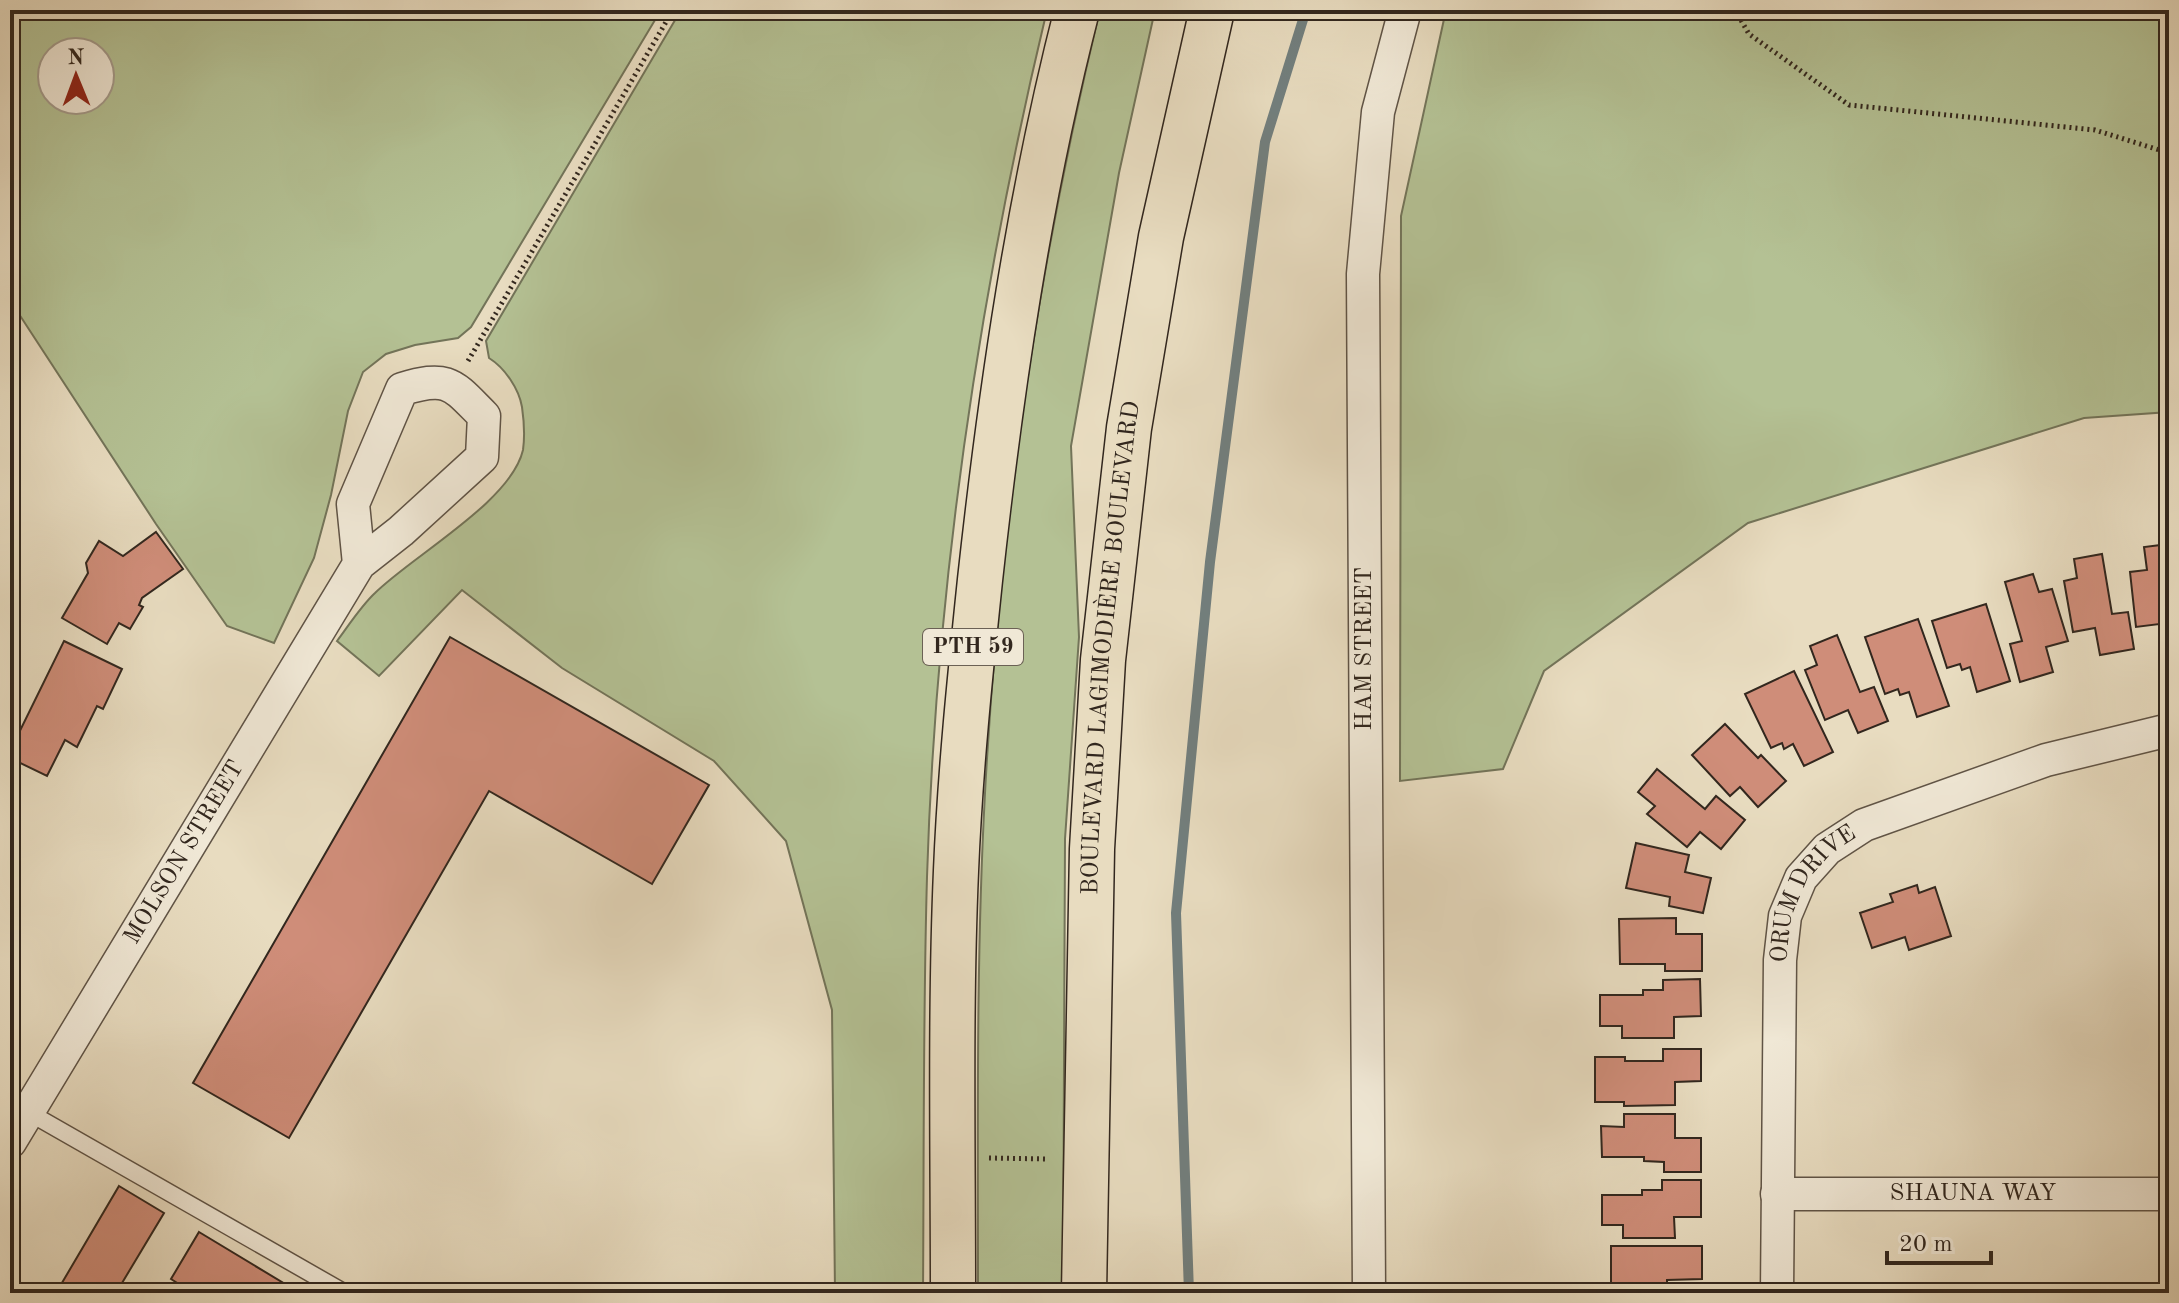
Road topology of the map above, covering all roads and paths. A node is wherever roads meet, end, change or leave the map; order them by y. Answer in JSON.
{"nodes":[{"id":1,"x":673,"y":10,"type":"edge"},
{"id":2,"x":1077,"y":10,"type":"edge"},
{"id":3,"x":1212,"y":10,"type":"edge"},
{"id":4,"x":1405,"y":10,"type":"edge"},
{"id":5,"x":1735,"y":10,"type":"edge"},
{"id":6,"x":2169,"y":153,"type":"edge"},
{"id":7,"x":454,"y":386,"type":"junction"},
{"id":8,"x":359,"y":564,"type":"junction"},
{"id":9,"x":2169,"y":730,"type":"edge"},
{"id":10,"x":28,"y":1112,"type":"junction"},
{"id":11,"x":10,"y":1142,"type":"edge"},
{"id":12,"x":953,"y":1157,"type":"junction"},
{"id":13,"x":1084,"y":1159,"type":"junction"},
{"id":14,"x":1777,"y":1194,"type":"junction"},
{"id":15,"x":2169,"y":1194,"type":"edge"},
{"id":16,"x":345,"y":1293,"type":"edge"},
{"id":17,"x":953,"y":1293,"type":"edge"},
{"id":18,"x":1084,"y":1293,"type":"edge"},
{"id":19,"x":1369,"y":1293,"type":"edge"},
{"id":20,"x":1777,"y":1293,"type":"edge"}],
"edges":[{"from":1,"to":7,"type":"path"},
{"from":2,"to":12,"type":"main road","number":"PTH 59"},
{"from":3,"to":13,"type":"main road","name":"BOULEVARD LAGIMODIÈRE BOULEVARD"},
{"from":4,"to":19,"type":"street","name":"HAM STREET"},
{"from":5,"to":6,"type":"path"},
{"from":7,"to":8,"type":"street"},
{"from":7,"to":8,"type":"street","name":"MOLSON STREET"},
{"from":8,"to":10,"type":"street","name":"MOLSON STREET"},
{"from":9,"to":14,"type":"street","name":"ORUM DRIVE"},
{"from":10,"to":11,"type":"street","name":"MOLSON STREET"},
{"from":10,"to":16,"type":"lane"},
{"from":12,"to":13,"type":"path"},
{"from":12,"to":17,"type":"main road","number":"PTH 59"},
{"from":13,"to":18,"type":"main road","name":"BOULEVARD LAGIMODIÈRE BOULEVARD"},
{"from":14,"to":15,"type":"street","name":"SHAUNA WAY"},
{"from":14,"to":20,"type":"street","name":"ORUM DRIVE"}]}
